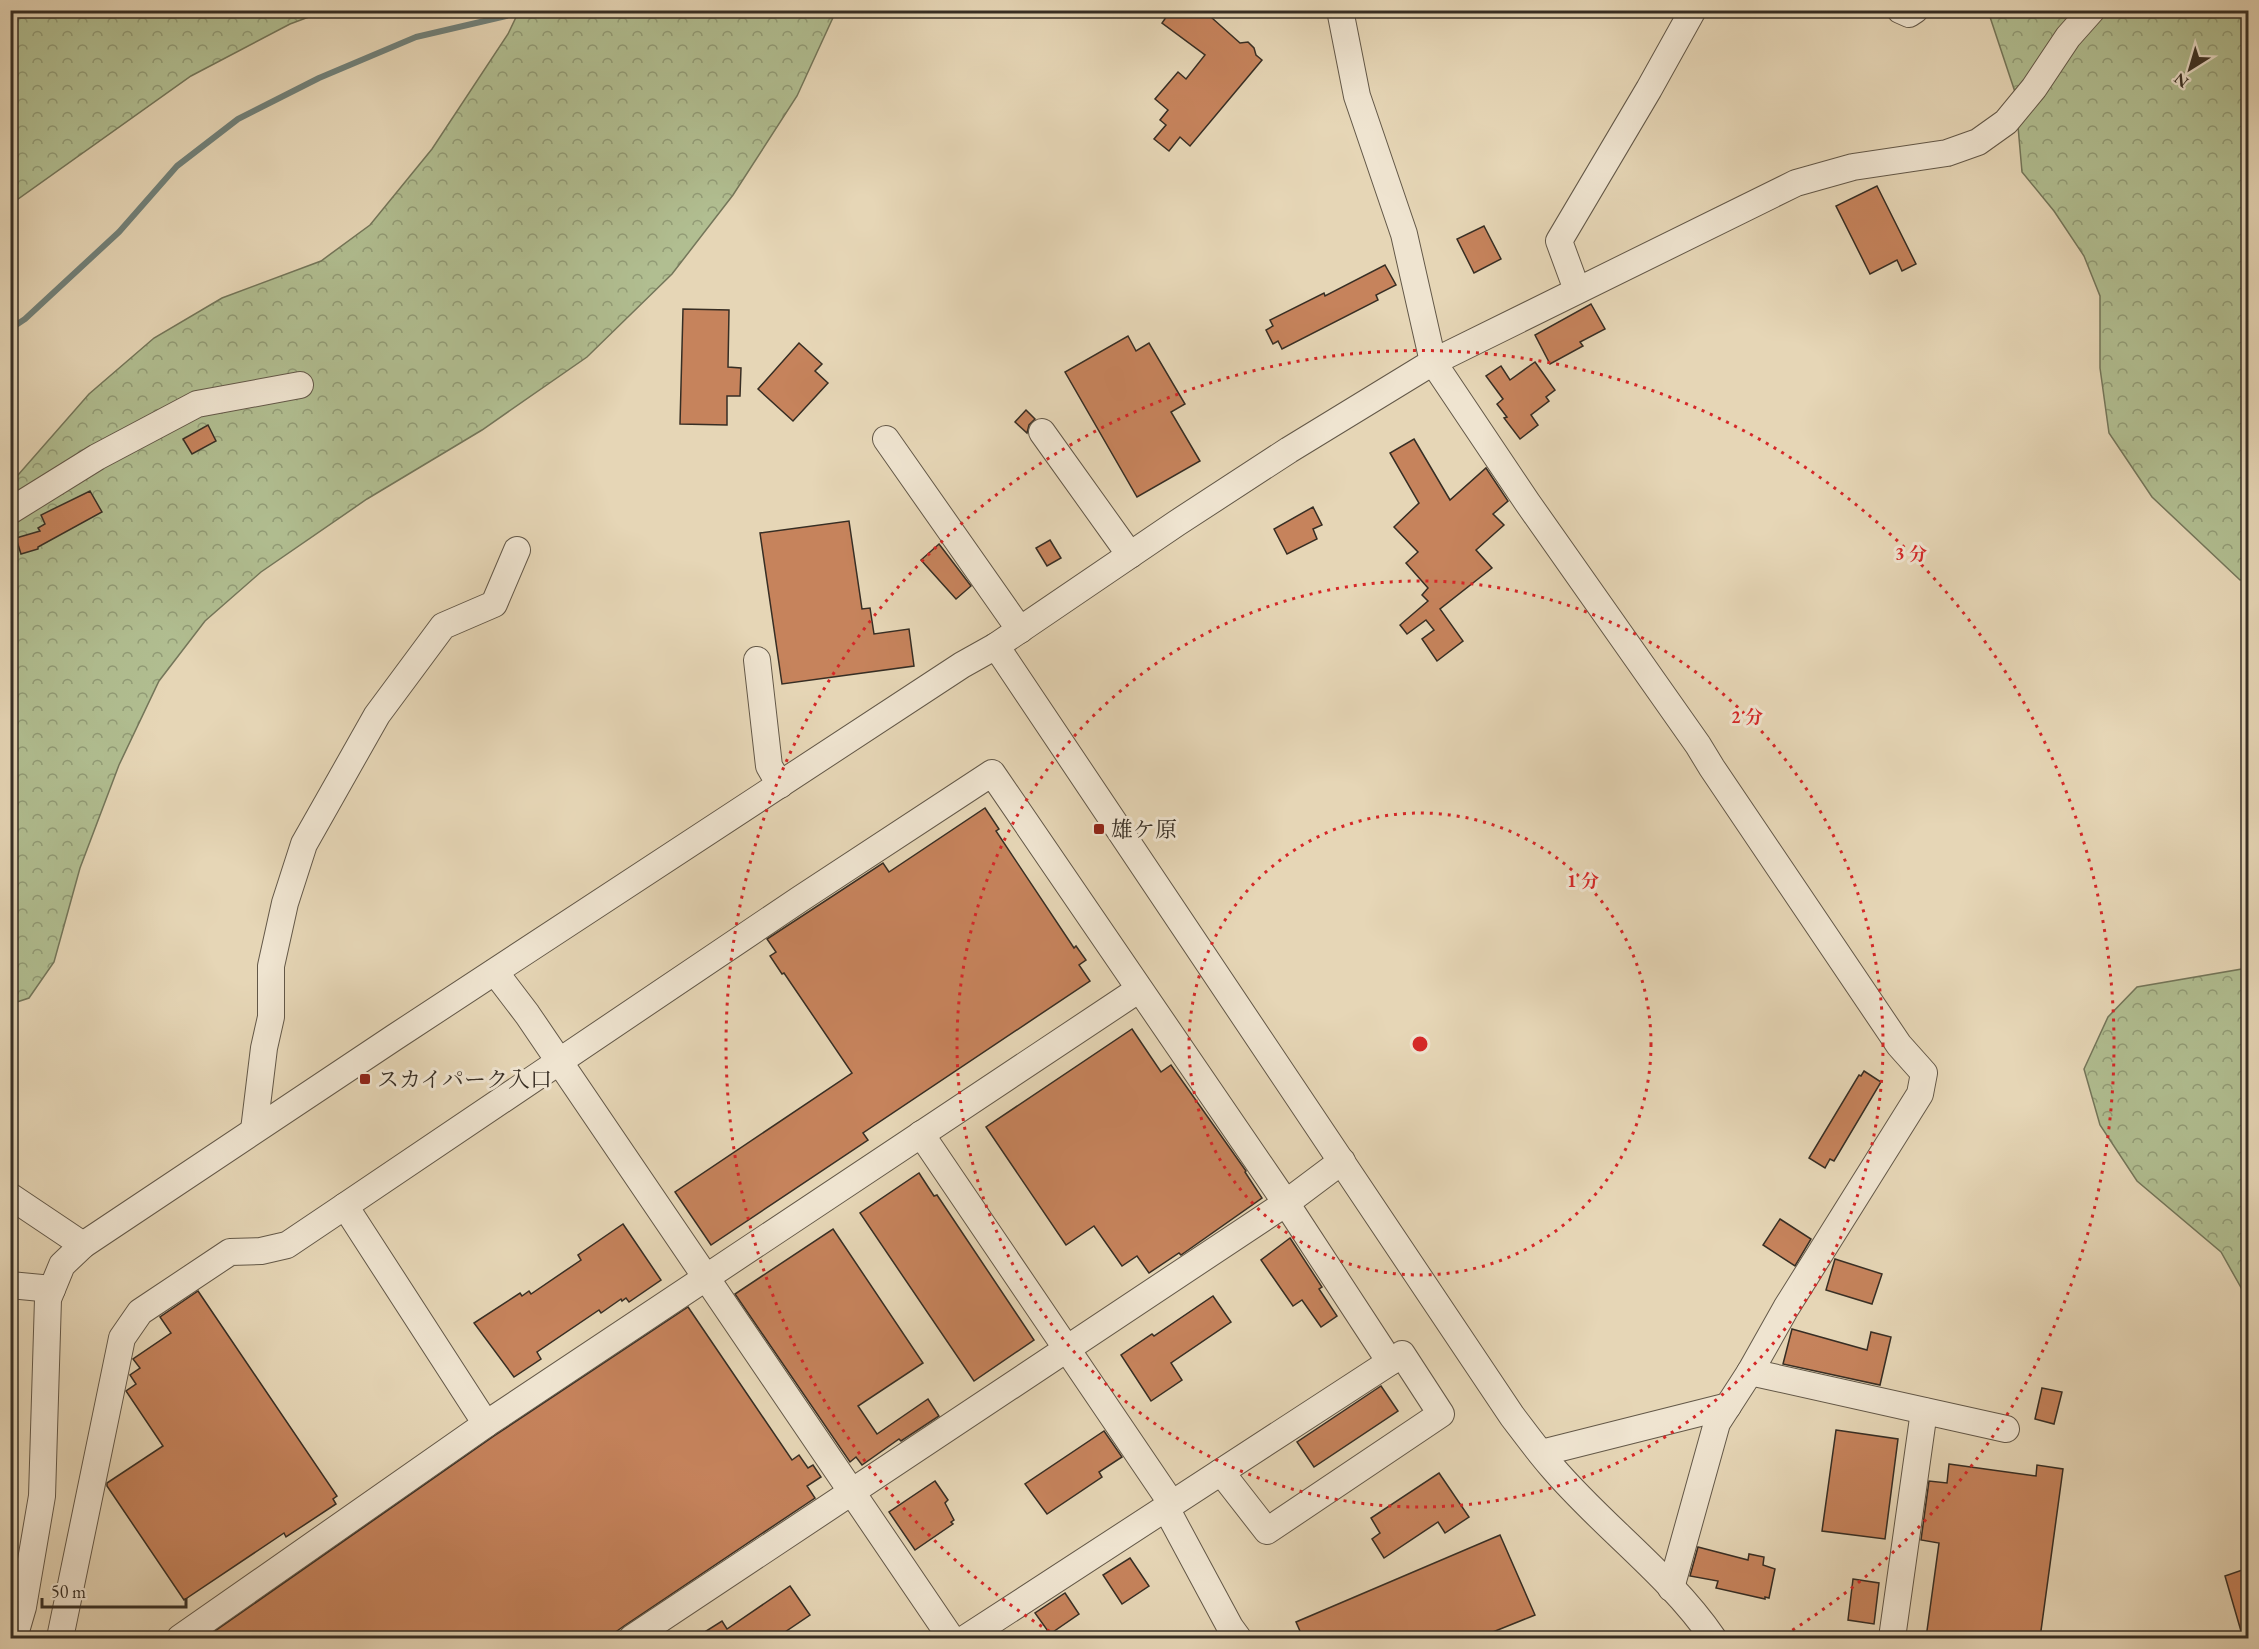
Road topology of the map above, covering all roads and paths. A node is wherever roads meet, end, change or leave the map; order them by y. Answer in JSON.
{"nodes":[{"id":1,"x":1340,"y":10,"type":"edge"},
{"id":2,"x":1693,"y":10,"type":"edge"},
{"id":3,"x":1900,"y":10,"type":"edge"},
{"id":4,"x":1915,"y":10,"type":"edge"},
{"id":5,"x":2092,"y":10,"type":"edge"},
{"id":6,"x":1577,"y":290,"type":"junction"},
{"id":7,"x":1433,"y":362,"type":"junction"},
{"id":8,"x":300,"y":386,"type":"dead end"},
{"id":9,"x":1042,"y":432,"type":"dead end"},
{"id":10,"x":886,"y":439,"type":"dead end"},
{"id":11,"x":10,"y":511,"type":"edge"},
{"id":12,"x":517,"y":550,"type":"dead end"},
{"id":13,"x":1130,"y":555,"type":"junction"},
{"id":14,"x":1020,"y":630,"type":"junction"},
{"id":15,"x":996,"y":646,"type":"junction"},
{"id":16,"x":757,"y":660,"type":"dead end"},
{"id":17,"x":780,"y":785,"type":"junction"},
{"id":18,"x":495,"y":972,"type":"junction"},
{"id":19,"x":1138,"y":990,"type":"junction"},
{"id":20,"x":558,"y":1062,"type":"junction"},
{"id":21,"x":254,"y":1130,"type":"junction"},
{"id":22,"x":921,"y":1134,"type":"junction"},
{"id":23,"x":1342,"y":1161,"type":"junction"},
{"id":24,"x":10,"y":1196,"type":"edge"},
{"id":25,"x":1287,"y":1203,"type":"junction"},
{"id":26,"x":345,"y":1206,"type":"junction"},
{"id":27,"x":83,"y":1245,"type":"junction"},
{"id":28,"x":705,"y":1278,"type":"junction"},
{"id":29,"x":10,"y":1285,"type":"edge"},
{"id":30,"x":52,"y":1289,"type":"junction"},
{"id":31,"x":1068,"y":1348,"type":"junction"},
{"id":32,"x":1390,"y":1362,"type":"junction"},
{"id":33,"x":1750,"y":1372,"type":"junction"},
{"id":34,"x":1728,"y":1406,"type":"junction"},
{"id":35,"x":1924,"y":1411,"type":"junction"},
{"id":36,"x":486,"y":1424,"type":"junction"},
{"id":37,"x":2006,"y":1429,"type":"dead end"},
{"id":38,"x":1541,"y":1453,"type":"junction"},
{"id":39,"x":1221,"y":1472,"type":"junction"},
{"id":40,"x":851,"y":1492,"type":"junction"},
{"id":41,"x":1169,"y":1506,"type":"junction"},
{"id":42,"x":1671,"y":1588,"type":"junction"},
{"id":43,"x":14,"y":1638,"type":"edge"},
{"id":44,"x":60,"y":1638,"type":"edge"},
{"id":45,"x":180,"y":1638,"type":"edge"},
{"id":46,"x":632,"y":1638,"type":"edge"},
{"id":47,"x":951,"y":1638,"type":"edge"},
{"id":48,"x":966,"y":1638,"type":"edge"},
{"id":49,"x":1238,"y":1638,"type":"edge"},
{"id":50,"x":1713,"y":1638,"type":"edge"},
{"id":51,"x":1892,"y":1638,"type":"edge"}],
"edges":[{"from":1,"to":7,"type":"street"},
{"from":2,"to":6,"type":"street"},
{"from":3,"to":4,"type":"street"},
{"from":5,"to":6,"type":"street"},
{"from":6,"to":7,"type":"street"},
{"from":7,"to":13,"type":"street"},
{"from":7,"to":33,"type":"street"},
{"from":8,"to":11,"type":"street"},
{"from":9,"to":13,"type":"street"},
{"from":10,"to":14,"type":"street"},
{"from":12,"to":21,"type":"street"},
{"from":13,"to":14,"type":"street"},
{"from":14,"to":15,"type":"street"},
{"from":15,"to":17,"type":"street"},
{"from":15,"to":23,"type":"street"},
{"from":16,"to":17,"type":"street"},
{"from":17,"to":18,"type":"street"},
{"from":18,"to":20,"type":"street"},
{"from":18,"to":21,"type":"street"},
{"from":19,"to":20,"type":"street"},
{"from":19,"to":22,"type":"street"},
{"from":19,"to":25,"type":"street"},
{"from":20,"to":26,"type":"street"},
{"from":20,"to":28,"type":"street"},
{"from":21,"to":27,"type":"street"},
{"from":22,"to":28,"type":"street"},
{"from":22,"to":31,"type":"street"},
{"from":23,"to":25,"type":"street"},
{"from":23,"to":38,"type":"street"},
{"from":24,"to":27,"type":"street"},
{"from":25,"to":31,"type":"street"},
{"from":25,"to":32,"type":"street"},
{"from":26,"to":36,"type":"street"},
{"from":26,"to":44,"type":"street"},
{"from":27,"to":30,"type":"street"},
{"from":28,"to":36,"type":"street"},
{"from":28,"to":40,"type":"street"},
{"from":29,"to":30,"type":"street"},
{"from":30,"to":43,"type":"street"},
{"from":31,"to":40,"type":"street"},
{"from":31,"to":41,"type":"street"},
{"from":32,"to":39,"type":"street"},
{"from":32,"to":39,"type":"street"},
{"from":33,"to":34,"type":"street"},
{"from":33,"to":35,"type":"street"},
{"from":34,"to":38,"type":"street"},
{"from":34,"to":42,"type":"street"},
{"from":35,"to":37,"type":"street"},
{"from":35,"to":51,"type":"street"},
{"from":36,"to":45,"type":"street"},
{"from":38,"to":42,"type":"street"},
{"from":39,"to":41,"type":"street"},
{"from":40,"to":46,"type":"street"},
{"from":40,"to":47,"type":"street"},
{"from":41,"to":48,"type":"street"},
{"from":41,"to":49,"type":"street"},
{"from":42,"to":50,"type":"street"}]}
